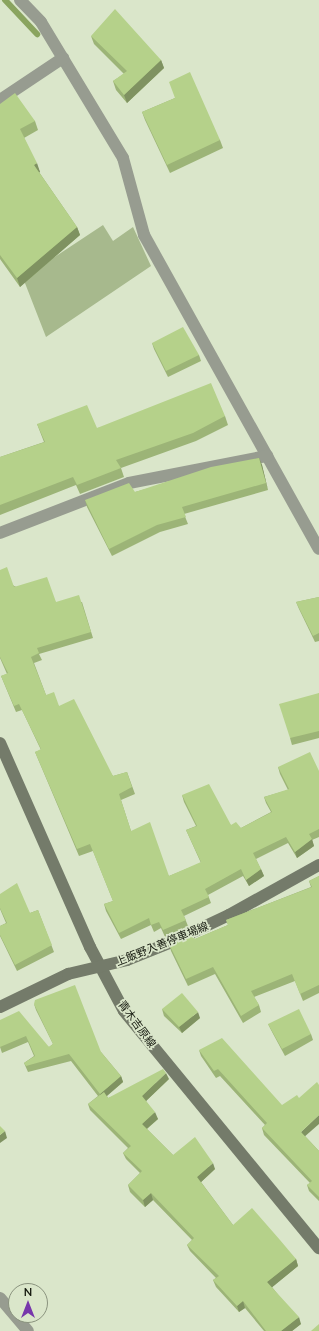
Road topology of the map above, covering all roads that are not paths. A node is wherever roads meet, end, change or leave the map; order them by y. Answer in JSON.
{"nodes":[{"id":1,"x":20,"y":0,"type":"edge"},
{"id":2,"x":63,"y":58,"type":"junction"},
{"id":3,"x":0,"y":100,"type":"edge"},
{"id":4,"x":267,"y":456,"type":"junction"},
{"id":5,"x":0,"y":533,"type":"edge"},
{"id":6,"x":319,"y":549,"type":"edge"},
{"id":7,"x":0,"y":743,"type":"edge"},
{"id":8,"x":319,"y":865,"type":"edge"},
{"id":9,"x":101,"y":967,"type":"junction"},
{"id":10,"x":0,"y":1007,"type":"edge"},
{"id":11,"x":319,"y":1248,"type":"edge"},
{"id":12,"x":0,"y":1298,"type":"edge"},
{"id":13,"x":28,"y":1331,"type":"edge"}],
"edges":[{"from":1,"to":2,"type":"street"},
{"from":2,"to":3,"type":"street"},
{"from":2,"to":4,"type":"street"},
{"from":4,"to":5,"type":"street"},
{"from":4,"to":6,"type":"street"},
{"from":7,"to":9,"type":"main road","name":"青木吉原線"},
{"from":8,"to":9,"type":"main road","name":"上飯野入善停車場線"},
{"from":9,"to":10,"type":"main road","name":"上飯野入善停車場線"},
{"from":9,"to":11,"type":"main road","name":"青木吉原線"},
{"from":12,"to":13,"type":"street"}]}
